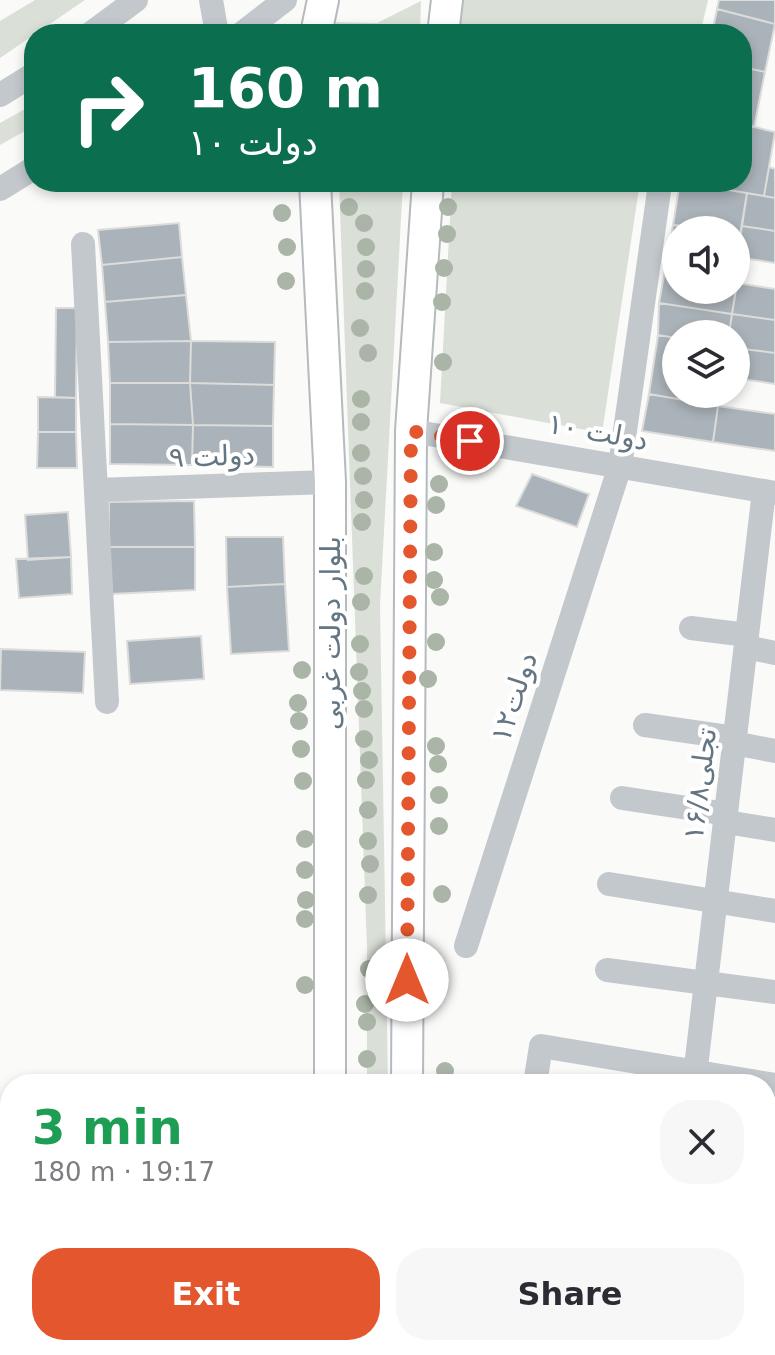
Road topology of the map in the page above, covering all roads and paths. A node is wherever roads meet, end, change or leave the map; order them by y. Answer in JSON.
{"nodes":[{"id":1,"x":136,"y":0,"type":"edge"},
{"id":2,"x":211,"y":0,"type":"edge"},
{"id":3,"x":285,"y":0,"type":"edge"},
{"id":4,"x":323,"y":0,"type":"edge"},
{"id":5,"x":447,"y":0,"type":"edge"},
{"id":6,"x":104,"y":24,"type":"edge"},
{"id":7,"x":215,"y":24,"type":"edge"},
{"id":8,"x":254,"y":24,"type":"edge"},
{"id":9,"x":318,"y":24,"type":"edge"},
{"id":10,"x":444,"y":24,"type":"edge"},
{"id":11,"x":24,"y":80,"type":"edge"},
{"id":12,"x":0,"y":95,"type":"edge"},
{"id":13,"x":24,"y":174,"type":"edge"},
{"id":14,"x":0,"y":189,"type":"edge"},
{"id":15,"x":316,"y":192,"type":"edge"},
{"id":16,"x":427,"y":192,"type":"edge"},
{"id":17,"x":659,"y":192,"type":"edge"},
{"id":18,"x":83,"y":244,"type":"dead end"},
{"id":19,"x":411,"y":431,"type":"junction"},
{"id":20,"x":620,"y":466,"type":"junction"},
{"id":21,"x":330,"y":482,"type":"junction"},
{"id":22,"x":96,"y":490,"type":"junction"},
{"id":23,"x":770,"y":492,"type":"edge"},
{"id":24,"x":765,"y":571,"type":"edge"},
{"id":25,"x":691,"y":628,"type":"dead end"},
{"id":26,"x":747,"y":641,"type":"junction"},
{"id":27,"x":775,"y":653,"type":"edge"},
{"id":28,"x":107,"y":702,"type":"dead end"},
{"id":29,"x":645,"y":725,"type":"dead end"},
{"id":30,"x":735,"y":740,"type":"junction"},
{"id":31,"x":775,"y":751,"type":"edge"},
{"id":32,"x":622,"y":798,"type":"dead end"},
{"id":33,"x":726,"y":818,"type":"junction"},
{"id":34,"x":775,"y":830,"type":"edge"},
{"id":35,"x":609,"y":884,"type":"dead end"},
{"id":36,"x":716,"y":901,"type":"junction"},
{"id":37,"x":775,"y":911,"type":"edge"},
{"id":38,"x":466,"y":946,"type":"dead end"},
{"id":39,"x":607,"y":970,"type":"dead end"},
{"id":40,"x":706,"y":982,"type":"junction"},
{"id":41,"x":775,"y":992,"type":"edge"},
{"id":42,"x":330,"y":1074,"type":"edge"},
{"id":43,"x":407,"y":1074,"type":"edge"},
{"id":44,"x":537,"y":1074,"type":"edge"},
{"id":45,"x":680,"y":1074,"type":"edge"},
{"id":46,"x":695,"y":1074,"type":"edge"}],
"edges":[{"from":1,"to":6,"type":"street"},
{"from":2,"to":7,"type":"street"},
{"from":3,"to":8,"type":"street"},
{"from":4,"to":9,"type":"main road"},
{"from":5,"to":10,"type":"main road"},
{"from":11,"to":12,"type":"street"},
{"from":13,"to":14,"type":"street"},
{"from":15,"to":21,"type":"main road","name":"بلوار دولت غربی"},
{"from":16,"to":19,"type":"main road"},
{"from":17,"to":20,"type":"street","name":"۱۲دولت"},
{"from":18,"to":22,"type":"street"},
{"from":19,"to":20,"type":"street","name":"۱۰ دولت"},
{"from":19,"to":43,"type":"main road"},
{"from":20,"to":23,"type":"street","name":"۱۰ دولت"},
{"from":20,"to":38,"type":"street","name":"۱۲دولت"},
{"from":21,"to":22,"type":"street","name":"۹ دولت"},
{"from":21,"to":42,"type":"main road","name":"بلوار دولت غربی"},
{"from":22,"to":28,"type":"street"},
{"from":23,"to":24,"type":"street","name":"تجلی۱۶/۸"},
{"from":24,"to":26,"type":"street","name":"تجلی۱۶/۸"},
{"from":25,"to":26,"type":"street"},
{"from":26,"to":27,"type":"street"},
{"from":26,"to":30,"type":"street","name":"تجلی۱۶/۸"},
{"from":29,"to":30,"type":"street"},
{"from":30,"to":31,"type":"street"},
{"from":30,"to":33,"type":"street","name":"تجلی۱۶/۸"},
{"from":32,"to":33,"type":"street"},
{"from":33,"to":34,"type":"street"},
{"from":33,"to":36,"type":"street","name":"تجلی۱۶/۸"},
{"from":35,"to":36,"type":"street"},
{"from":36,"to":37,"type":"street"},
{"from":36,"to":40,"type":"street","name":"تجلی۱۶/۸"},
{"from":39,"to":40,"type":"street"},
{"from":40,"to":41,"type":"street"},
{"from":40,"to":46,"type":"street","name":"تجلی۱۶/۸"},
{"from":44,"to":45,"type":"street"}]}
